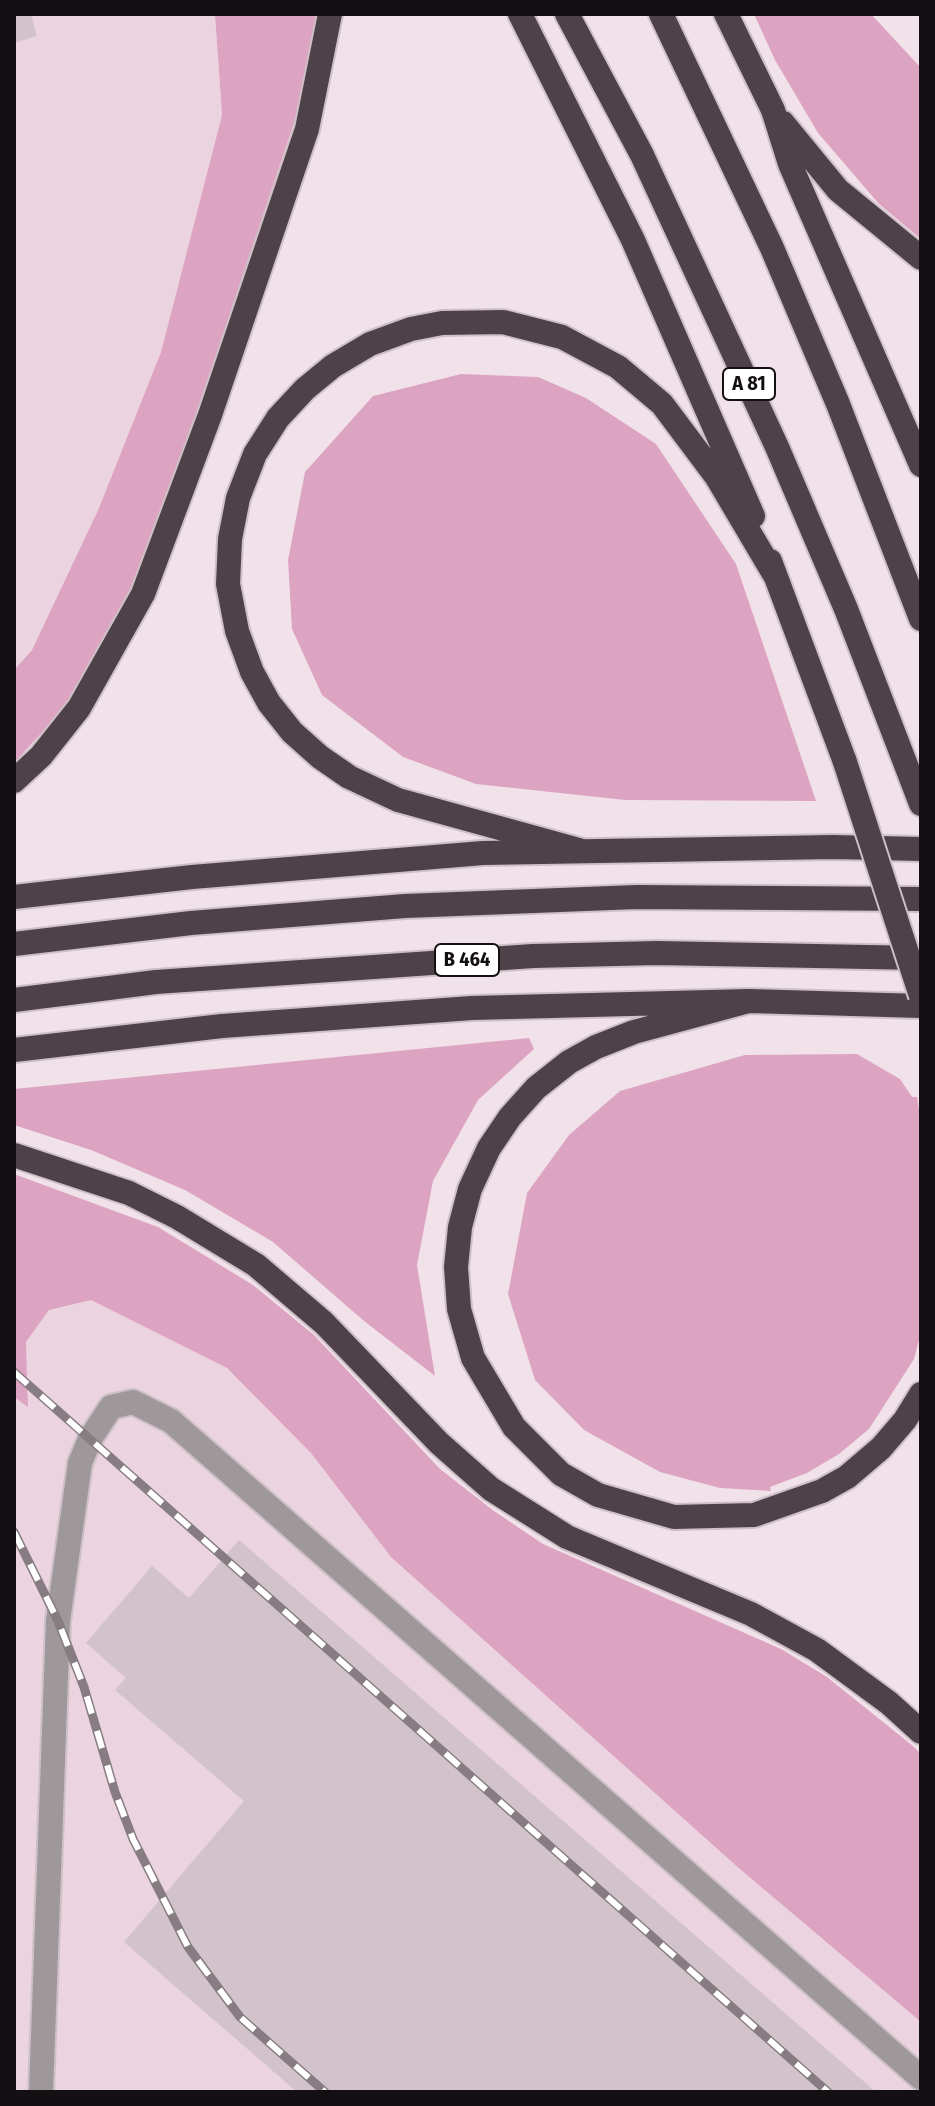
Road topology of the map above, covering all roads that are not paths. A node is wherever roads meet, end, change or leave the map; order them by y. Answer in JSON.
{"nodes":[{"id":1,"x":330,"y":14,"type":"edge"},
{"id":2,"x":520,"y":14,"type":"edge"},
{"id":3,"x":567,"y":14,"type":"edge"},
{"id":4,"x":661,"y":14,"type":"edge"},
{"id":5,"x":726,"y":14,"type":"edge"},
{"id":6,"x":773,"y":110,"type":"junction"},
{"id":7,"x":921,"y":258,"type":"edge"},
{"id":8,"x":921,"y":465,"type":"edge"},
{"id":9,"x":774,"y":574,"type":"junction"},
{"id":10,"x":921,"y":619,"type":"edge"},
{"id":11,"x":14,"y":781,"type":"edge"},
{"id":12,"x":921,"y":804,"type":"edge"},
{"id":13,"x":921,"y":849,"type":"edge"},
{"id":14,"x":579,"y":850,"type":"junction"},
{"id":15,"x":14,"y":897,"type":"edge"},
{"id":16,"x":921,"y":899,"type":"edge"},
{"id":17,"x":14,"y":944,"type":"edge"},
{"id":18,"x":921,"y":958,"type":"edge"},
{"id":19,"x":921,"y":996,"type":"edge"},
{"id":20,"x":14,"y":1000,"type":"edge"},
{"id":21,"x":749,"y":1001,"type":"junction"},
{"id":22,"x":921,"y":1006,"type":"edge"},
{"id":23,"x":14,"y":1050,"type":"edge"},
{"id":24,"x":14,"y":1155,"type":"edge"},
{"id":25,"x":921,"y":1394,"type":"edge"},
{"id":26,"x":921,"y":1732,"type":"edge"},
{"id":27,"x":921,"y":2078,"type":"edge"},
{"id":28,"x":41,"y":2092,"type":"edge"}],
"edges":[{"from":1,"to":11,"type":"highway"},
{"from":2,"to":9,"type":"highway"},
{"from":3,"to":12,"type":"highway","number":"A 81"},
{"from":4,"to":10,"type":"highway"},
{"from":5,"to":6,"type":"highway"},
{"from":6,"to":7,"type":"highway"},
{"from":6,"to":8,"type":"highway"},
{"from":9,"to":14,"type":"highway"},
{"from":9,"to":19,"type":"highway","bridge":true},
{"from":13,"to":14,"type":"highway"},
{"from":14,"to":15,"type":"highway"},
{"from":16,"to":17,"type":"highway"},
{"from":18,"to":20,"type":"highway","number":"B 464"},
{"from":21,"to":22,"type":"highway","number":"B 464"},
{"from":21,"to":23,"type":"highway","number":"B 464"},
{"from":21,"to":25,"type":"highway"},
{"from":24,"to":26,"type":"highway"},
{"from":27,"to":28,"type":"lane"}]}
